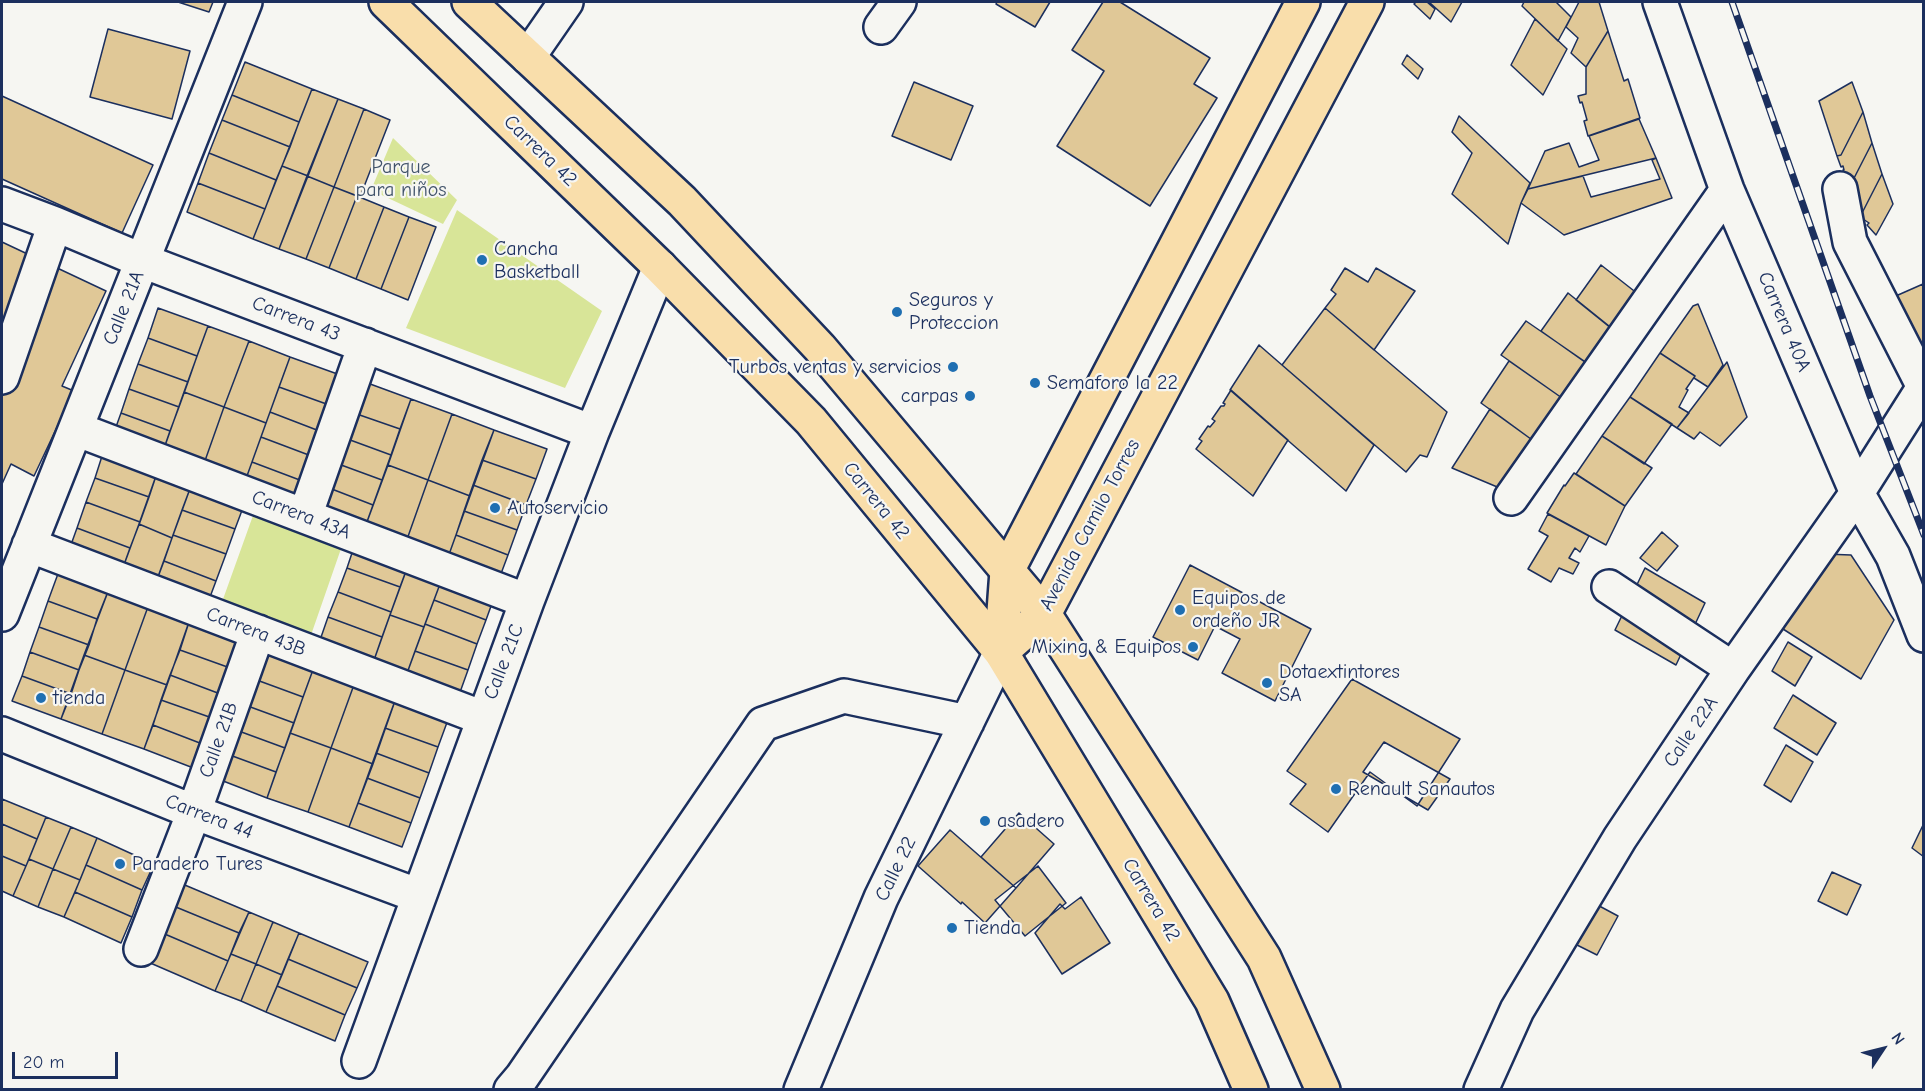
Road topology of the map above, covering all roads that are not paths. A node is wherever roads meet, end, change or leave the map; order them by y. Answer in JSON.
{"nodes":[{"id":1,"x":245,"y":2,"type":"edge"},
{"id":2,"x":386,"y":2,"type":"edge"},
{"id":3,"x":469,"y":2,"type":"edge"},
{"id":4,"x":566,"y":2,"type":"edge"},
{"id":5,"x":1303,"y":2,"type":"edge"},
{"id":6,"x":1367,"y":2,"type":"edge"},
{"id":7,"x":1660,"y":2,"type":"edge"},
{"id":8,"x":528,"y":57,"type":"junction"},
{"id":9,"x":1840,"y":189,"type":"dead end"},
{"id":10,"x":1727,"y":190,"type":"junction"},
{"id":11,"x":2,"y":204,"type":"edge"},
{"id":12,"x":55,"y":224,"type":"junction"},
{"id":13,"x":143,"y":261,"type":"junction"},
{"id":14,"x":660,"y":267,"type":"junction"},
{"id":15,"x":365,"y":345,"type":"junction"},
{"id":16,"x":2,"y":377,"type":"edge"},
{"id":17,"x":1923,"y":387,"type":"edge"},
{"id":18,"x":76,"y":429,"type":"junction"},
{"id":19,"x":592,"y":432,"type":"junction"},
{"id":20,"x":1857,"y":493,"type":"junction"},
{"id":21,"x":1511,"y":498,"type":"dead end"},
{"id":22,"x":305,"y":516,"type":"junction"},
{"id":23,"x":29,"y":545,"type":"junction"},
{"id":24,"x":1006,"y":571,"type":"junction"},
{"id":25,"x":1609,"y":586,"type":"dead end"},
{"id":26,"x":527,"y":601,"type":"junction"},
{"id":27,"x":2,"y":614,"type":"edge"},
{"id":28,"x":1044,"y":614,"type":"junction"},
{"id":29,"x":258,"y":632,"type":"junction"},
{"id":30,"x":1923,"y":635,"type":"edge"},
{"id":31,"x":1001,"y":652,"type":"junction"},
{"id":32,"x":1733,"y":669,"type":"junction"},
{"id":33,"x":483,"y":718,"type":"junction"},
{"id":34,"x":967,"y":722,"type":"junction"},
{"id":35,"x":2,"y":734,"type":"edge"},
{"id":36,"x":194,"y":812,"type":"junction"},
{"id":37,"x":419,"y":896,"type":"junction"},
{"id":38,"x":141,"y":949,"type":"dead end"},
{"id":39,"x":359,"y":1061,"type":"dead end"},
{"id":40,"x":511,"y":1089,"type":"edge"},
{"id":41,"x":801,"y":1089,"type":"edge"},
{"id":42,"x":1251,"y":1089,"type":"edge"},
{"id":43,"x":1323,"y":1089,"type":"edge"},
{"id":44,"x":1480,"y":1089,"type":"edge"}],
"edges":[{"from":1,"to":13,"type":"street","name":"Calle 21A"},
{"from":2,"to":14,"type":"main road","name":"Carrera 42"},
{"from":3,"to":8,"type":"main road"},
{"from":4,"to":8,"type":"street"},
{"from":5,"to":24,"type":"main road"},
{"from":6,"to":28,"type":"main road","name":"Avenida Camilo Torres"},
{"from":7,"to":10,"type":"street","name":"Carrera 40A"},
{"from":8,"to":24,"type":"main road"},
{"from":9,"to":17,"type":"street"},
{"from":10,"to":20,"type":"street","name":"Carrera 40A"},
{"from":10,"to":21,"type":"street"},
{"from":11,"to":12,"type":"street","name":"Carrera 43"},
{"from":12,"to":13,"type":"street","name":"Carrera 43"},
{"from":12,"to":16,"type":"street"},
{"from":13,"to":15,"type":"street","name":"Carrera 43"},
{"from":13,"to":18,"type":"street","name":"Calle 21A"},
{"from":14,"to":19,"type":"street","name":"Calle 21C"},
{"from":14,"to":31,"type":"main road","name":"Carrera 42"},
{"from":15,"to":19,"type":"street","name":"Carrera 43"},
{"from":15,"to":22,"type":"street"},
{"from":17,"to":20,"type":"street","name":"Calle 22A"},
{"from":18,"to":22,"type":"street","name":"Carrera 43A"},
{"from":18,"to":23,"type":"street","name":"Calle 21A"},
{"from":19,"to":26,"type":"street","name":"Calle 21C"},
{"from":20,"to":30,"type":"street","name":"Carrera 40A"},
{"from":20,"to":32,"type":"street","name":"Calle 22A"},
{"from":22,"to":26,"type":"street","name":"Carrera 43A"},
{"from":23,"to":27,"type":"street","name":"Calle 21A"},
{"from":23,"to":29,"type":"street","name":"Carrera 43B"},
{"from":24,"to":28,"type":"main road"},
{"from":24,"to":31,"type":"main road"},
{"from":25,"to":32,"type":"street"},
{"from":26,"to":33,"type":"street","name":"Calle 21C"},
{"from":28,"to":31,"type":"main road","name":"Avenida Camilo Torres"},
{"from":28,"to":43,"type":"main road"},
{"from":29,"to":33,"type":"street","name":"Carrera 43B"},
{"from":29,"to":36,"type":"street","name":"Calle 21B"},
{"from":31,"to":34,"type":"street","name":"Calle 22"},
{"from":31,"to":42,"type":"main road","name":"Carrera 42"},
{"from":32,"to":44,"type":"street","name":"Calle 22A"},
{"from":33,"to":37,"type":"street","name":"Calle 21C"},
{"from":34,"to":40,"type":"street"},
{"from":34,"to":41,"type":"street","name":"Calle 22"},
{"from":35,"to":36,"type":"street","name":"Carrera 44"},
{"from":36,"to":37,"type":"street","name":"Carrera 44"},
{"from":36,"to":38,"type":"street","name":"Calle 21B"},
{"from":37,"to":39,"type":"street","name":"Calle 21C"}]}
